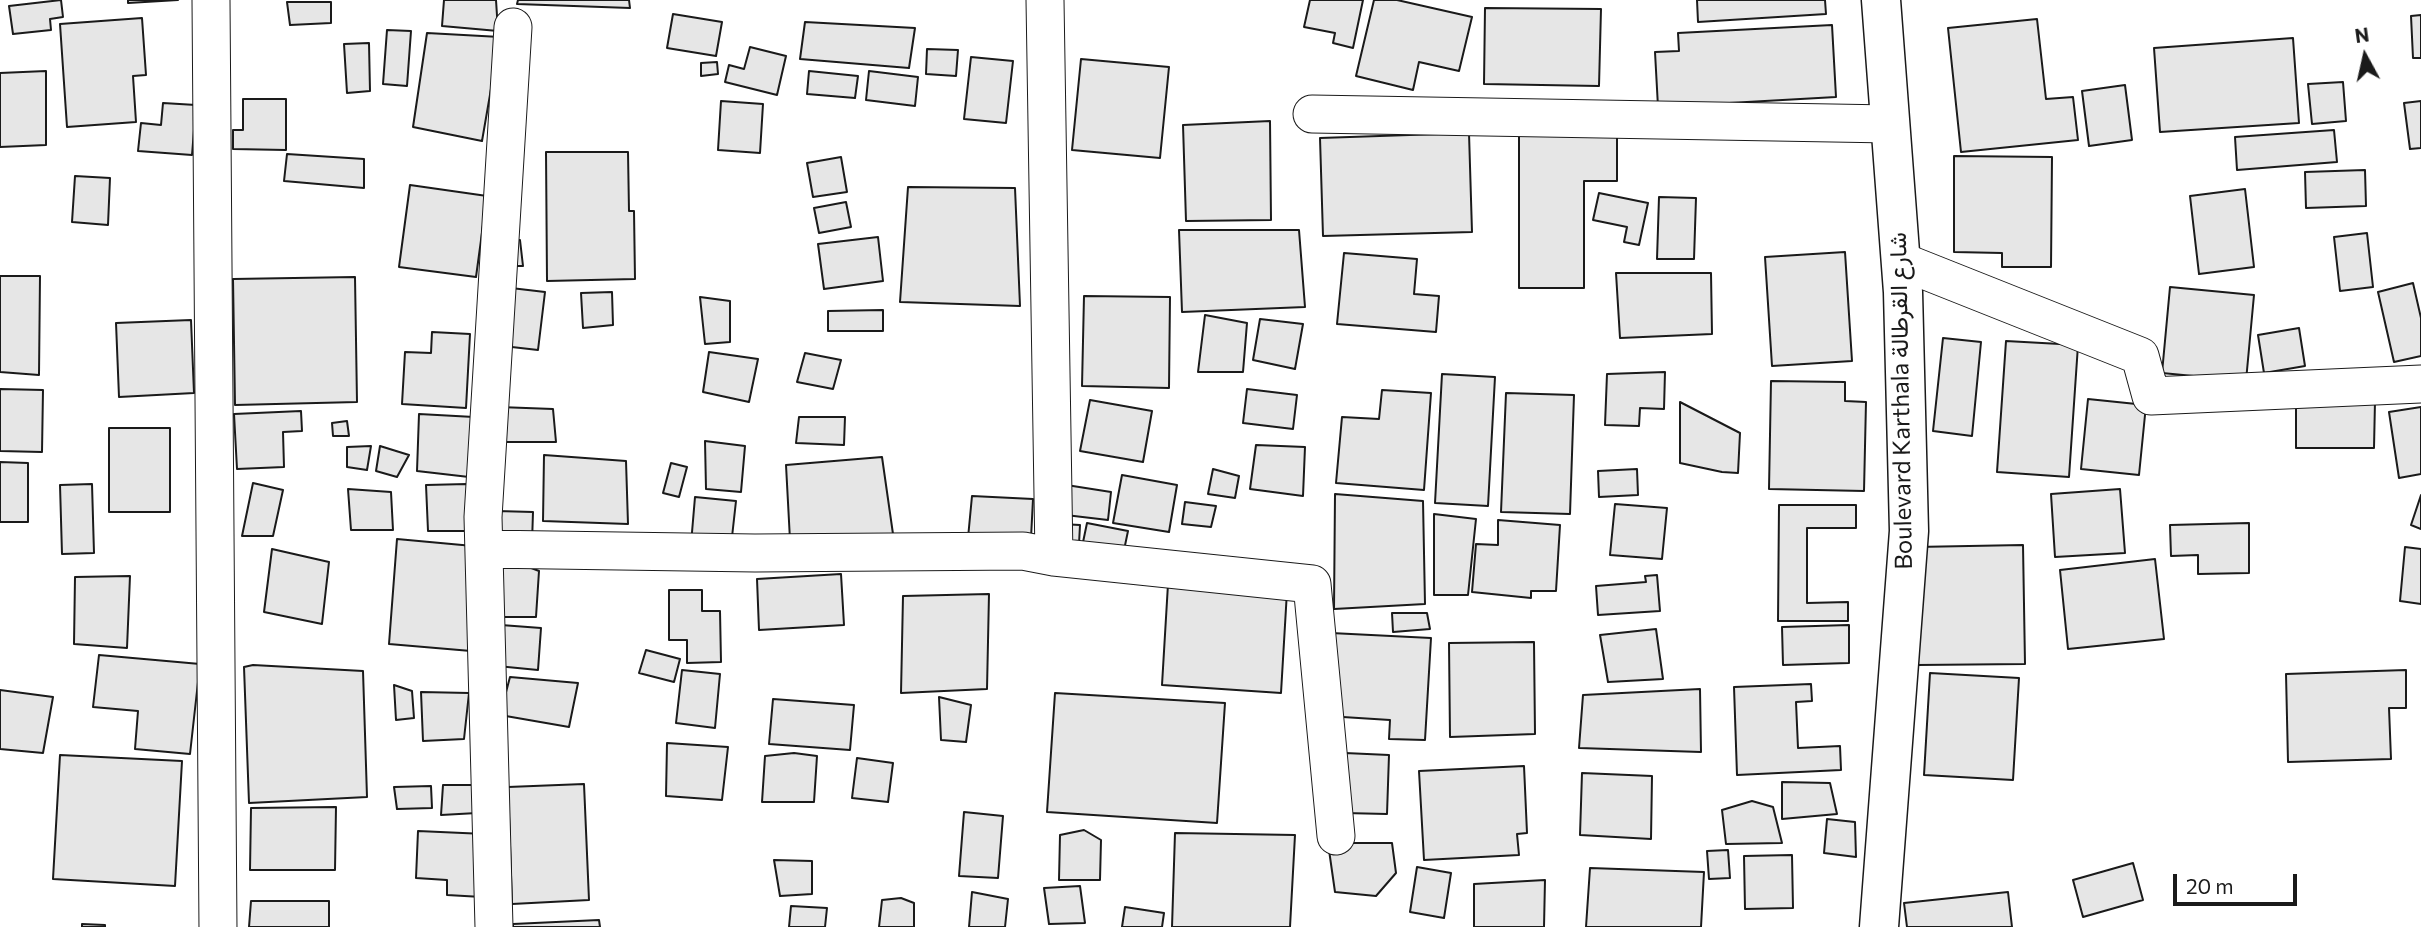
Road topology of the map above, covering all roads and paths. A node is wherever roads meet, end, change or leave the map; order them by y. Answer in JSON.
{"nodes":[{"id":1,"x":211,"y":0,"type":"edge"},
{"id":2,"x":1045,"y":0,"type":"edge"},
{"id":3,"x":1881,"y":0,"type":"edge"},
{"id":4,"x":513,"y":27,"type":"dead end"},
{"id":5,"x":1312,"y":114,"type":"dead end"},
{"id":6,"x":1890,"y":124,"type":"junction"},
{"id":7,"x":1901,"y":261,"type":"junction"},
{"id":8,"x":2421,"y":384,"type":"edge"},
{"id":9,"x":484,"y":549,"type":"junction"},
{"id":10,"x":1054,"y":557,"type":"junction"},
{"id":11,"x":1336,"y":836,"type":"dead end"},
{"id":12,"x":218,"y":927,"type":"edge"},
{"id":13,"x":494,"y":927,"type":"edge"},
{"id":14,"x":1879,"y":927,"type":"edge"}],
"edges":[{"from":1,"to":12,"type":"street"},
{"from":2,"to":10,"type":"street"},
{"from":3,"to":6,"type":"main road","name":"Boulevard Karthala شارع القرطالة"},
{"from":4,"to":9,"type":"street"},
{"from":5,"to":6,"type":"street"},
{"from":6,"to":7,"type":"main road","name":"Boulevard Karthala شارع القرطالة"},
{"from":7,"to":8,"type":"street"},
{"from":7,"to":14,"type":"main road","name":"Boulevard Karthala شارع القرطالة"},
{"from":9,"to":10,"type":"street"},
{"from":9,"to":13,"type":"street"},
{"from":10,"to":11,"type":"street"}]}
